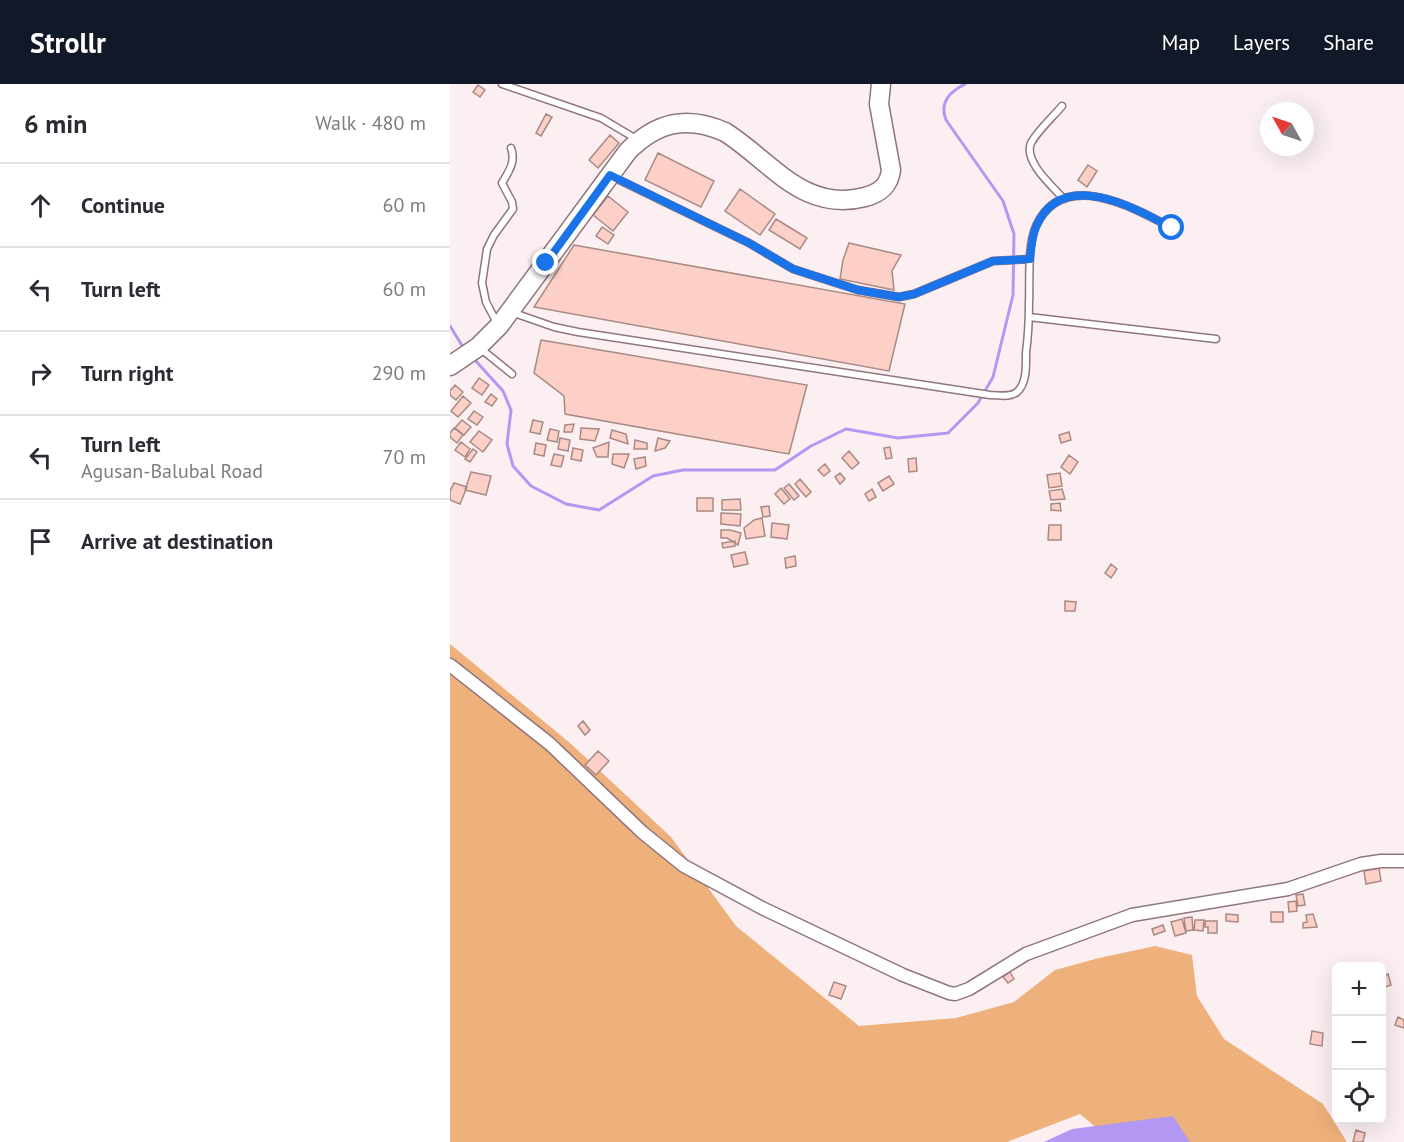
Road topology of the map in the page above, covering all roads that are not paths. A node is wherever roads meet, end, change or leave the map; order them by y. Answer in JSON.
{"nodes":[{"id":1,"x":502,"y":84,"type":"edge"},
{"id":2,"x":881,"y":84,"type":"edge"},
{"id":3,"x":1062,"y":106,"type":"dead end"},
{"id":4,"x":638,"y":141,"type":"junction"},
{"id":5,"x":511,"y":148,"type":"dead end"},
{"id":6,"x":610,"y":175,"type":"junction"},
{"id":7,"x":1064,"y":199,"type":"junction"},
{"id":8,"x":1172,"y":228,"type":"dead end"},
{"id":9,"x":1030,"y":259,"type":"junction"},
{"id":10,"x":511,"y":311,"type":"junction"},
{"id":11,"x":1029,"y":317,"type":"junction"},
{"id":12,"x":499,"y":326,"type":"junction"},
{"id":13,"x":1216,"y":339,"type":"dead end"},
{"id":14,"x":478,"y":346,"type":"junction"},
{"id":15,"x":450,"y":366,"type":"edge"},
{"id":16,"x":512,"y":374,"type":"dead end"},
{"id":17,"x":450,"y":665,"type":"edge"},
{"id":18,"x":1404,"y":861,"type":"edge"}],
"edges":[{"from":1,"to":4,"type":"lane"},
{"from":2,"to":4,"type":"main road"},
{"from":3,"to":7,"type":"lane"},
{"from":4,"to":6,"type":"main road"},
{"from":5,"to":12,"type":"lane"},
{"from":6,"to":9,"type":"lane"},
{"from":6,"to":10,"type":"main road"},
{"from":7,"to":8,"type":"lane"},
{"from":7,"to":9,"type":"lane"},
{"from":9,"to":11,"type":"lane"},
{"from":10,"to":11,"type":"lane"},
{"from":10,"to":12,"type":"main road"},
{"from":11,"to":13,"type":"lane"},
{"from":12,"to":14,"type":"main road"},
{"from":14,"to":15,"type":"main road"},
{"from":14,"to":16,"type":"lane"},
{"from":17,"to":18,"type":"street"}]}
